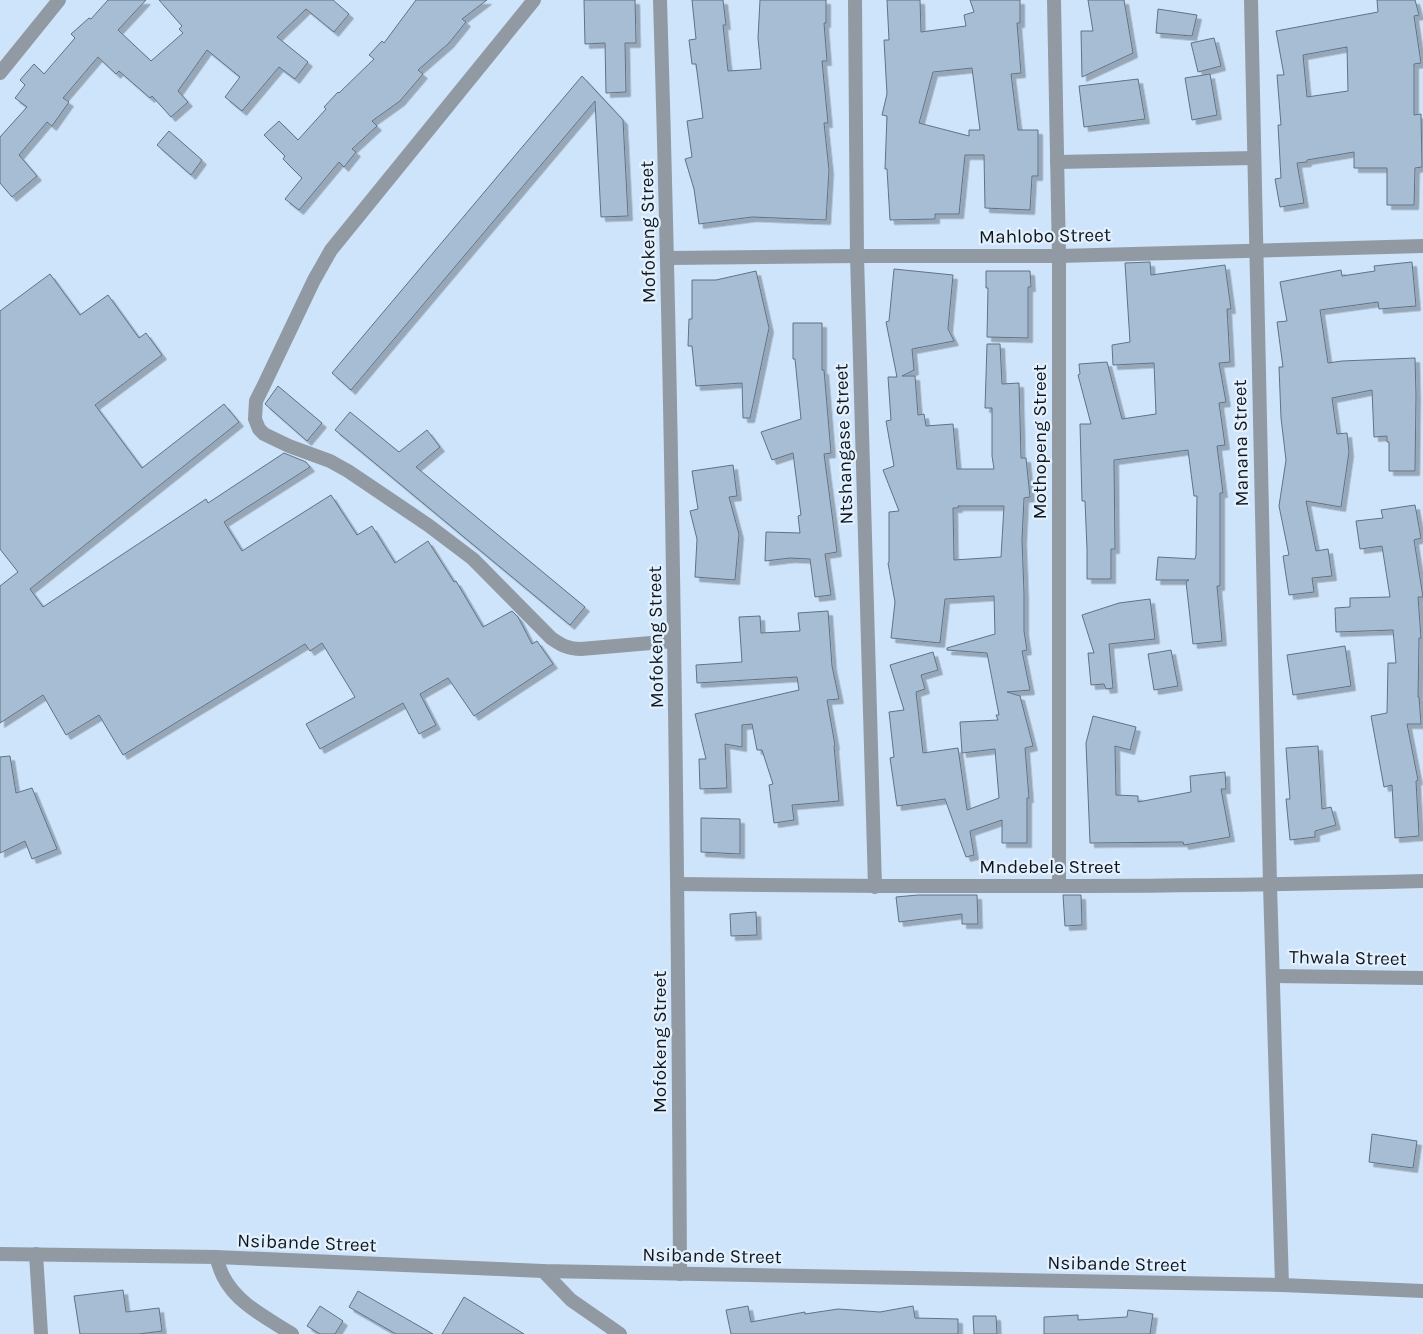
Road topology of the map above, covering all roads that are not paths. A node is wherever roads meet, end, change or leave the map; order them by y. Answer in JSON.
{"nodes":[{"id":1,"x":59,"y":0,"type":"edge"},
{"id":2,"x":534,"y":0,"type":"edge"},
{"id":3,"x":660,"y":0,"type":"edge"},
{"id":4,"x":855,"y":0,"type":"edge"},
{"id":5,"x":1054,"y":0,"type":"edge"},
{"id":6,"x":1251,"y":0,"type":"edge"},
{"id":7,"x":0,"y":73,"type":"edge"},
{"id":8,"x":1254,"y":158,"type":"junction"},
{"id":9,"x":1057,"y":162,"type":"junction"},
{"id":10,"x":1423,"y":246,"type":"edge"},
{"id":11,"x":1256,"y":252,"type":"junction"},
{"id":12,"x":857,"y":256,"type":"junction"},
{"id":13,"x":1059,"y":256,"type":"junction"},
{"id":14,"x":668,"y":258,"type":"junction"},
{"id":15,"x":674,"y":641,"type":"junction"},
{"id":16,"x":1423,"y":881,"type":"edge"},
{"id":17,"x":678,"y":884,"type":"junction"},
{"id":18,"x":1059,"y":885,"type":"junction"},
{"id":19,"x":1270,"y":885,"type":"junction"},
{"id":20,"x":875,"y":887,"type":"junction"},
{"id":21,"x":1273,"y":976,"type":"junction"},
{"id":22,"x":1423,"y":978,"type":"edge"},
{"id":23,"x":0,"y":1254,"type":"edge"},
{"id":24,"x":36,"y":1254,"type":"junction"},
{"id":25,"x":216,"y":1257,"type":"junction"},
{"id":26,"x":543,"y":1271,"type":"junction"},
{"id":27,"x":680,"y":1274,"type":"junction"},
{"id":28,"x":1282,"y":1286,"type":"junction"},
{"id":29,"x":1423,"y":1291,"type":"edge"},
{"id":30,"x":41,"y":1334,"type":"edge"},
{"id":31,"x":292,"y":1334,"type":"edge"},
{"id":32,"x":620,"y":1334,"type":"edge"}],
"edges":[{"from":1,"to":7,"type":"street"},
{"from":2,"to":15,"type":"street"},
{"from":3,"to":14,"type":"street","name":"Mofokeng Street"},
{"from":4,"to":12,"type":"street","name":"Ntshangase Street"},
{"from":5,"to":9,"type":"street","name":"Mothopeng Street"},
{"from":6,"to":8,"type":"street","name":"Manana Street"},
{"from":8,"to":9,"type":"street"},
{"from":8,"to":11,"type":"street","name":"Manana Street"},
{"from":9,"to":13,"type":"street","name":"Mothopeng Street"},
{"from":10,"to":11,"type":"street","name":"Mahlobo Street"},
{"from":11,"to":13,"type":"street","name":"Mahlobo Street"},
{"from":11,"to":19,"type":"street","name":"Manana Street"},
{"from":12,"to":13,"type":"street","name":"Mahlobo Street"},
{"from":12,"to":14,"type":"street","name":"Mahlobo Street"},
{"from":12,"to":20,"type":"street","name":"Ntshangase Street"},
{"from":13,"to":18,"type":"street","name":"Mothopeng Street"},
{"from":14,"to":15,"type":"street","name":"Mofokeng Street"},
{"from":15,"to":17,"type":"street","name":"Mofokeng Street"},
{"from":16,"to":19,"type":"street","name":"Mndebele Street"},
{"from":17,"to":20,"type":"street","name":"Mndebele Street"},
{"from":17,"to":27,"type":"street","name":"Mofokeng Street"},
{"from":18,"to":19,"type":"street","name":"Mndebele Street"},
{"from":18,"to":20,"type":"street","name":"Mndebele Street"},
{"from":19,"to":21,"type":"street","name":"Manana Street"},
{"from":21,"to":22,"type":"street","name":"Thwala Street"},
{"from":21,"to":28,"type":"street","name":"Manana Street"},
{"from":23,"to":24,"type":"street","name":"Nsibande Street"},
{"from":24,"to":25,"type":"street","name":"Nsibande Street"},
{"from":24,"to":30,"type":"street"},
{"from":25,"to":26,"type":"street","name":"Nsibande Street"},
{"from":25,"to":31,"type":"street"},
{"from":26,"to":27,"type":"street","name":"Nsibande Street"},
{"from":26,"to":32,"type":"street"},
{"from":27,"to":28,"type":"street","name":"Nsibande Street"},
{"from":28,"to":29,"type":"street","name":"Nsibande Street"}]}
